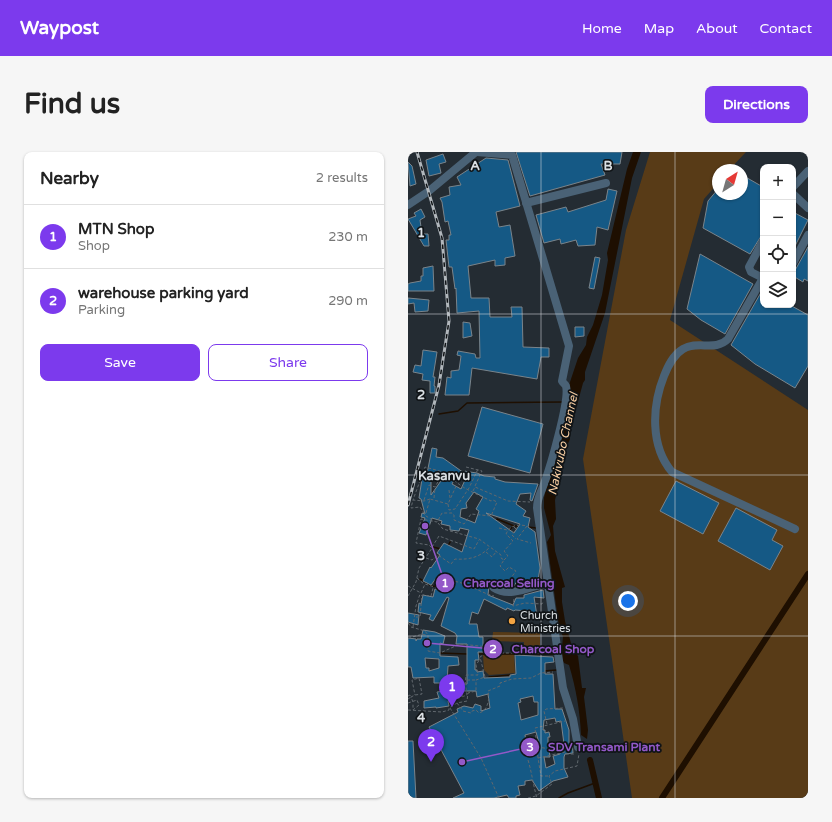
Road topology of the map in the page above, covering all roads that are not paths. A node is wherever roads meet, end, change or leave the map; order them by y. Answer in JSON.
{"nodes":[{"id":1,"x":476,"y":152,"type":"edge"},
{"id":2,"x":808,"y":171,"type":"edge"},
{"id":3,"x":606,"y":183,"type":"dead end"},
{"id":4,"x":796,"y":184,"type":"edge"},
{"id":5,"x":796,"y":197,"type":"edge"},
{"id":6,"x":526,"y":203,"type":"junction"},
{"id":7,"x":408,"y":205,"type":"edge"},
{"id":8,"x":808,"y":208,"type":"edge"},
{"id":9,"x":808,"y":235,"type":"edge"},
{"id":10,"x":760,"y":247,"type":"edge"},
{"id":11,"x":796,"y":257,"type":"edge"},
{"id":12,"x":760,"y":276,"type":"edge"},
{"id":13,"x":760,"y":283,"type":"edge"},
{"id":14,"x":795,"y":529,"type":"dead end"},
{"id":15,"x":547,"y":583,"type":"junction"},
{"id":16,"x":494,"y":588,"type":"dead end"},
{"id":17,"x":578,"y":747,"type":"road end"}],
"edges":[{"from":1,"to":6,"type":"street"},
{"from":1,"to":7,"type":"street"},
{"from":2,"to":4,"type":"street"},
{"from":3,"to":6,"type":"street"},
{"from":5,"to":8,"type":"street"},
{"from":6,"to":15,"type":"street"},
{"from":9,"to":11,"type":"street"},
{"from":10,"to":12,"type":"street"},
{"from":13,"to":14,"type":"street"},
{"from":15,"to":16,"type":"street"},
{"from":15,"to":17,"type":"street"}]}
